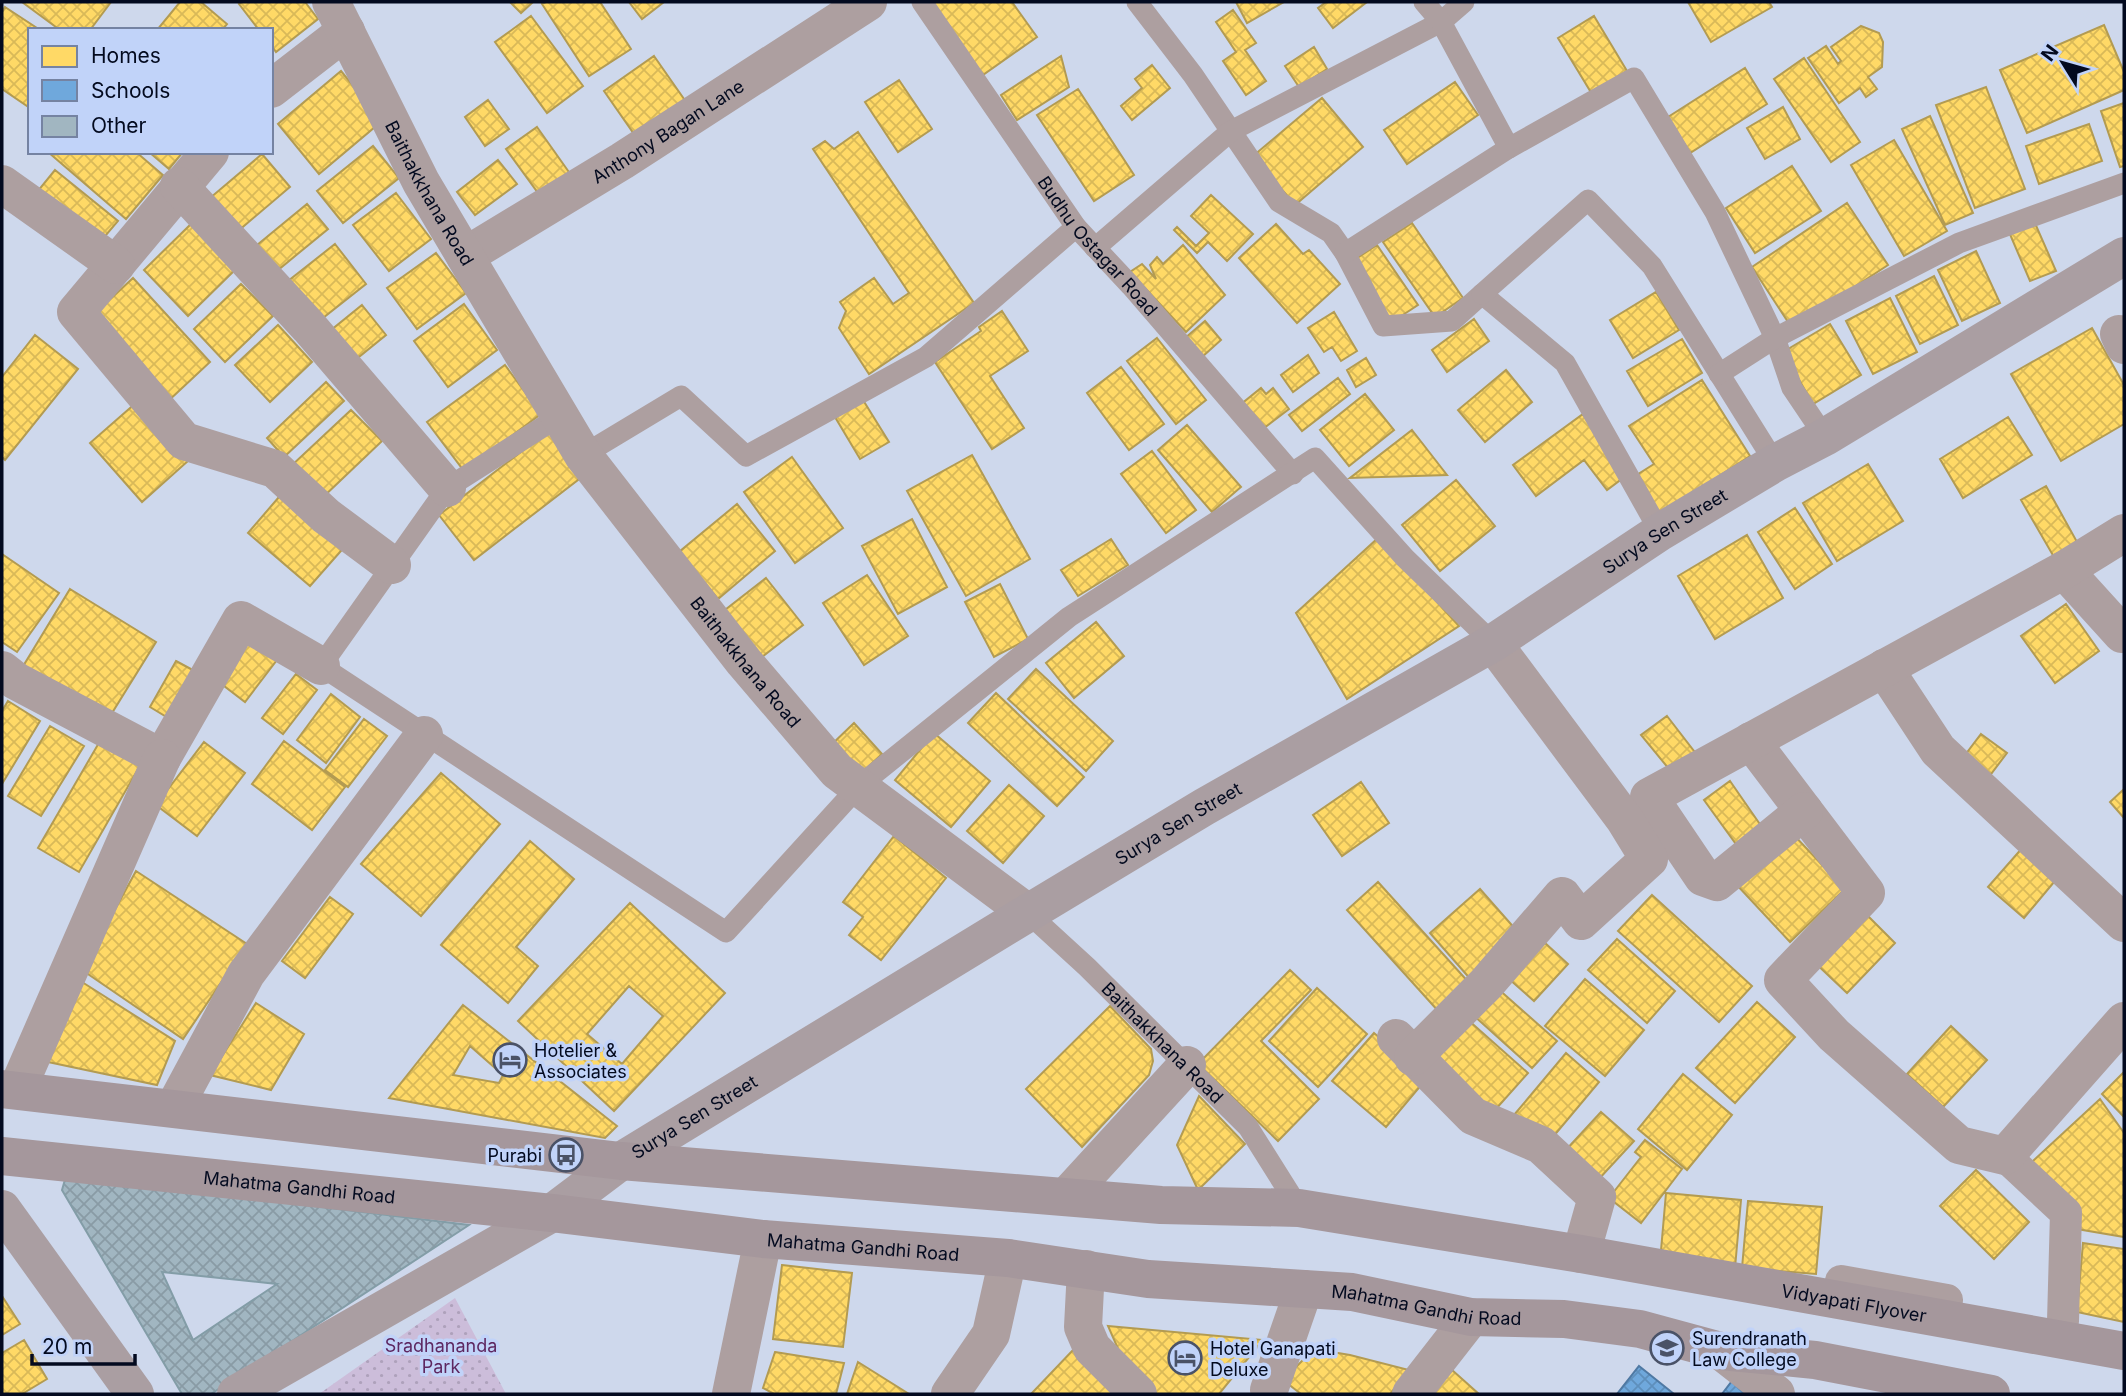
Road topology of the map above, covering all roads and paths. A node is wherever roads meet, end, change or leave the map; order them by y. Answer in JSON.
{"nodes":[{"id":1,"x":868,"y":2,"type":"edge"},
{"id":2,"x":922,"y":2,"type":"edge"},
{"id":3,"x":1137,"y":2,"type":"edge"},
{"id":4,"x":1424,"y":2,"type":"edge"},
{"id":5,"x":1464,"y":2,"type":"edge"},
{"id":6,"x":339,"y":17,"type":"edge"},
{"id":7,"x":1441,"y":22,"type":"junction"},
{"id":8,"x":273,"y":87,"type":"edge"},
{"id":9,"x":1231,"y":131,"type":"junction"},
{"id":10,"x":1509,"y":148,"type":"junction"},
{"id":11,"x":208,"y":154,"type":"edge"},
{"id":12,"x":2124,"y":183,"type":"edge"},
{"id":13,"x":2,"y":184,"type":"edge"},
{"id":14,"x":179,"y":186,"type":"junction"},
{"id":15,"x":1076,"y":227,"type":"junction"},
{"id":16,"x":1095,"y":248,"type":"junction"},
{"id":17,"x":1345,"y":253,"type":"junction"},
{"id":18,"x":465,"y":256,"type":"junction"},
{"id":19,"x":2124,"y":257,"type":"edge"},
{"id":20,"x":116,"y":265,"type":"junction"},
{"id":21,"x":1482,"y":294,"type":"junction"},
{"id":22,"x":1775,"y":338,"type":"junction"},
{"id":23,"x":1719,"y":374,"type":"junction"},
{"id":24,"x":560,"y":416,"type":"junction"},
{"id":25,"x":1825,"y":437,"type":"junction"},
{"id":26,"x":583,"y":455,"type":"junction"},
{"id":27,"x":1774,"y":463,"type":"junction"},
{"id":28,"x":1293,"y":474,"type":"junction"},
{"id":29,"x":447,"y":488,"type":"junction"},
{"id":30,"x":1660,"y":532,"type":"junction"},
{"id":31,"x":2124,"y":533,"type":"edge"},
{"id":32,"x":392,"y":565,"type":"junction"},
{"id":33,"x":2064,"y":570,"type":"junction"},
{"id":34,"x":2122,"y":634,"type":"dead end"},
{"id":35,"x":1493,"y":643,"type":"junction"},
{"id":36,"x":321,"y":666,"type":"junction"},
{"id":37,"x":1884,"y":668,"type":"junction"},
{"id":38,"x":2,"y":670,"type":"edge"},
{"id":39,"x":424,"y":735,"type":"junction"},
{"id":40,"x":1751,"y":741,"type":"junction"},
{"id":41,"x":162,"y":758,"type":"junction"},
{"id":42,"x":859,"y":786,"type":"junction"},
{"id":43,"x":1637,"y":808,"type":"junction"},
{"id":44,"x":1804,"y":811,"type":"junction"},
{"id":45,"x":1028,"y":913,"type":"junction"},
{"id":46,"x":2124,"y":923,"type":"edge"},
{"id":47,"x":2124,"y":1021,"type":"edge"},
{"id":48,"x":1187,"y":1065,"type":"junction"},
{"id":49,"x":9,"y":1089,"type":"edge"},
{"id":50,"x":174,"y":1108,"type":"junction"},
{"id":51,"x":2,"y":1156,"type":"edge"},
{"id":52,"x":2005,"y":1156,"type":"junction"},
{"id":53,"x":621,"y":1161,"type":"junction"},
{"id":54,"x":1066,"y":1197,"type":"junction"},
{"id":55,"x":1299,"y":1208,"type":"junction"},
{"id":56,"x":2,"y":1209,"type":"edge"},
{"id":57,"x":552,"y":1213,"type":"junction"},
{"id":58,"x":763,"y":1239,"type":"junction"},
{"id":59,"x":1581,"y":1254,"type":"junction"},
{"id":60,"x":1008,"y":1258,"type":"junction"},
{"id":61,"x":1086,"y":1269,"type":"junction"},
{"id":62,"x":1841,"y":1281,"type":"dead end"},
{"id":63,"x":1304,"y":1289,"type":"junction"},
{"id":64,"x":1471,"y":1317,"type":"junction"},
{"id":65,"x":2063,"y":1321,"type":"junction"},
{"id":66,"x":2124,"y":1332,"type":"edge"},
{"id":67,"x":1721,"y":1350,"type":"junction"},
{"id":68,"x":2124,"y":1351,"type":"edge"},
{"id":69,"x":953,"y":1393,"type":"edge"},
{"id":70,"x":1264,"y":1393,"type":"edge"},
{"id":71,"x":135,"y":1394,"type":"edge"},
{"id":72,"x":236,"y":1394,"type":"edge"},
{"id":73,"x":730,"y":1394,"type":"edge"},
{"id":74,"x":1138,"y":1394,"type":"edge"},
{"id":75,"x":1411,"y":1394,"type":"edge"},
{"id":76,"x":1776,"y":1394,"type":"edge"},
{"id":77,"x":1966,"y":1394,"type":"edge"},
{"id":78,"x":1991,"y":1394,"type":"edge"}],
"edges":[{"from":1,"to":18,"type":"street","name":"Anthony Bagan Lane"},
{"from":2,"to":15,"type":"lane","name":"Budhu Ostagar Road"},
{"from":3,"to":9,"type":"lane"},
{"from":4,"to":7,"type":"lane"},
{"from":5,"to":7,"type":"lane"},
{"from":6,"to":8,"type":"street"},
{"from":6,"to":18,"type":"street","name":"Baithakkhana Road"},
{"from":7,"to":9,"type":"lane"},
{"from":7,"to":10,"type":"lane"},
{"from":9,"to":16,"type":"lane"},
{"from":9,"to":17,"type":"lane"},
{"from":10,"to":17,"type":"lane"},
{"from":10,"to":22,"type":"lane"},
{"from":11,"to":14,"type":"street"},
{"from":12,"to":22,"type":"lane"},
{"from":13,"to":20,"type":"street"},
{"from":14,"to":20,"type":"street"},
{"from":14,"to":29,"type":"street"},
{"from":15,"to":16,"type":"lane","name":"Budhu Ostagar Road"},
{"from":15,"to":26,"type":"lane"},
{"from":16,"to":28,"type":"lane","name":"Budhu Ostagar Road"},
{"from":17,"to":21,"type":"lane"},
{"from":18,"to":24,"type":"street","name":"Baithakkhana Road"},
{"from":19,"to":25,"type":"main road","name":"Surya Sen Street"},
{"from":20,"to":32,"type":"street"},
{"from":21,"to":23,"type":"lane"},
{"from":21,"to":30,"type":"lane"},
{"from":22,"to":23,"type":"lane"},
{"from":22,"to":25,"type":"lane"},
{"from":23,"to":27,"type":"lane"},
{"from":24,"to":26,"type":"street","name":"Baithakkhana Road"},
{"from":24,"to":29,"type":"lane"},
{"from":25,"to":27,"type":"main road","name":"Surya Sen Street"},
{"from":26,"to":42,"type":"street","name":"Baithakkhana Road"},
{"from":27,"to":30,"type":"main road","name":"Surya Sen Street"},
{"from":28,"to":35,"type":"lane"},
{"from":28,"to":42,"type":"lane"},
{"from":29,"to":32,"type":"lane"},
{"from":30,"to":35,"type":"main road","name":"Surya Sen Street"},
{"from":31,"to":33,"type":"street"},
{"from":32,"to":36,"type":"lane"},
{"from":33,"to":34,"type":"street"},
{"from":33,"to":37,"type":"street"},
{"from":35,"to":43,"type":"street"},
{"from":35,"to":45,"type":"main road","name":"Surya Sen Street"},
{"from":36,"to":39,"type":"lane"},
{"from":36,"to":41,"type":"street"},
{"from":37,"to":40,"type":"street"},
{"from":37,"to":46,"type":"street"},
{"from":38,"to":41,"type":"street"},
{"from":39,"to":42,"type":"lane"},
{"from":39,"to":50,"type":"street"},
{"from":40,"to":43,"type":"street"},
{"from":40,"to":44,"type":"street"},
{"from":41,"to":49,"type":"street"},
{"from":42,"to":45,"type":"street","name":"Baithakkhana Road"},
{"from":43,"to":44,"type":"street"},
{"from":43,"to":59,"type":"street"},
{"from":44,"to":52,"type":"street"},
{"from":45,"to":48,"type":"lane","name":"Baithakkhana Road"},
{"from":45,"to":53,"type":"main road","name":"Surya Sen Street"},
{"from":47,"to":52,"type":"street"},
{"from":48,"to":54,"type":"street"},
{"from":48,"to":55,"type":"lane","name":"Baithakkhana Road"},
{"from":49,"to":50,"type":"main road","name":"Vidyapati Flyover"},
{"from":50,"to":53,"type":"main road","name":"Vidyapati Flyover"},
{"from":51,"to":57,"type":"main road","name":"Mahatma Gandhi Road"},
{"from":52,"to":65,"type":"street"},
{"from":53,"to":54,"type":"main road","name":"Vidyapati Flyover"},
{"from":53,"to":57,"type":"main road","name":"Surya Sen Street"},
{"from":54,"to":55,"type":"main road","name":"Vidyapati Flyover"},
{"from":55,"to":59,"type":"main road","name":"Vidyapati Flyover"},
{"from":56,"to":71,"type":"main road"},
{"from":57,"to":58,"type":"main road","name":"Mahatma Gandhi Road"},
{"from":57,"to":72,"type":"main road","name":"Surya Sen Street"},
{"from":58,"to":60,"type":"main road","name":"Mahatma Gandhi Road"},
{"from":58,"to":73,"type":"street"},
{"from":59,"to":68,"type":"main road","name":"Vidyapati Flyover"},
{"from":60,"to":61,"type":"main road","name":"Mahatma Gandhi Road"},
{"from":60,"to":69,"type":"street"},
{"from":61,"to":63,"type":"main road","name":"Mahatma Gandhi Road"},
{"from":61,"to":74,"type":"street"},
{"from":62,"to":65,"type":"street"},
{"from":63,"to":64,"type":"main road","name":"Mahatma Gandhi Road"},
{"from":63,"to":70,"type":"street"},
{"from":64,"to":67,"type":"main road","name":"Mahatma Gandhi Road"},
{"from":64,"to":75,"type":"street"},
{"from":65,"to":66,"type":"street"},
{"from":67,"to":76,"type":"street"},
{"from":67,"to":77,"type":"street"},
{"from":67,"to":78,"type":"main road"}]}
